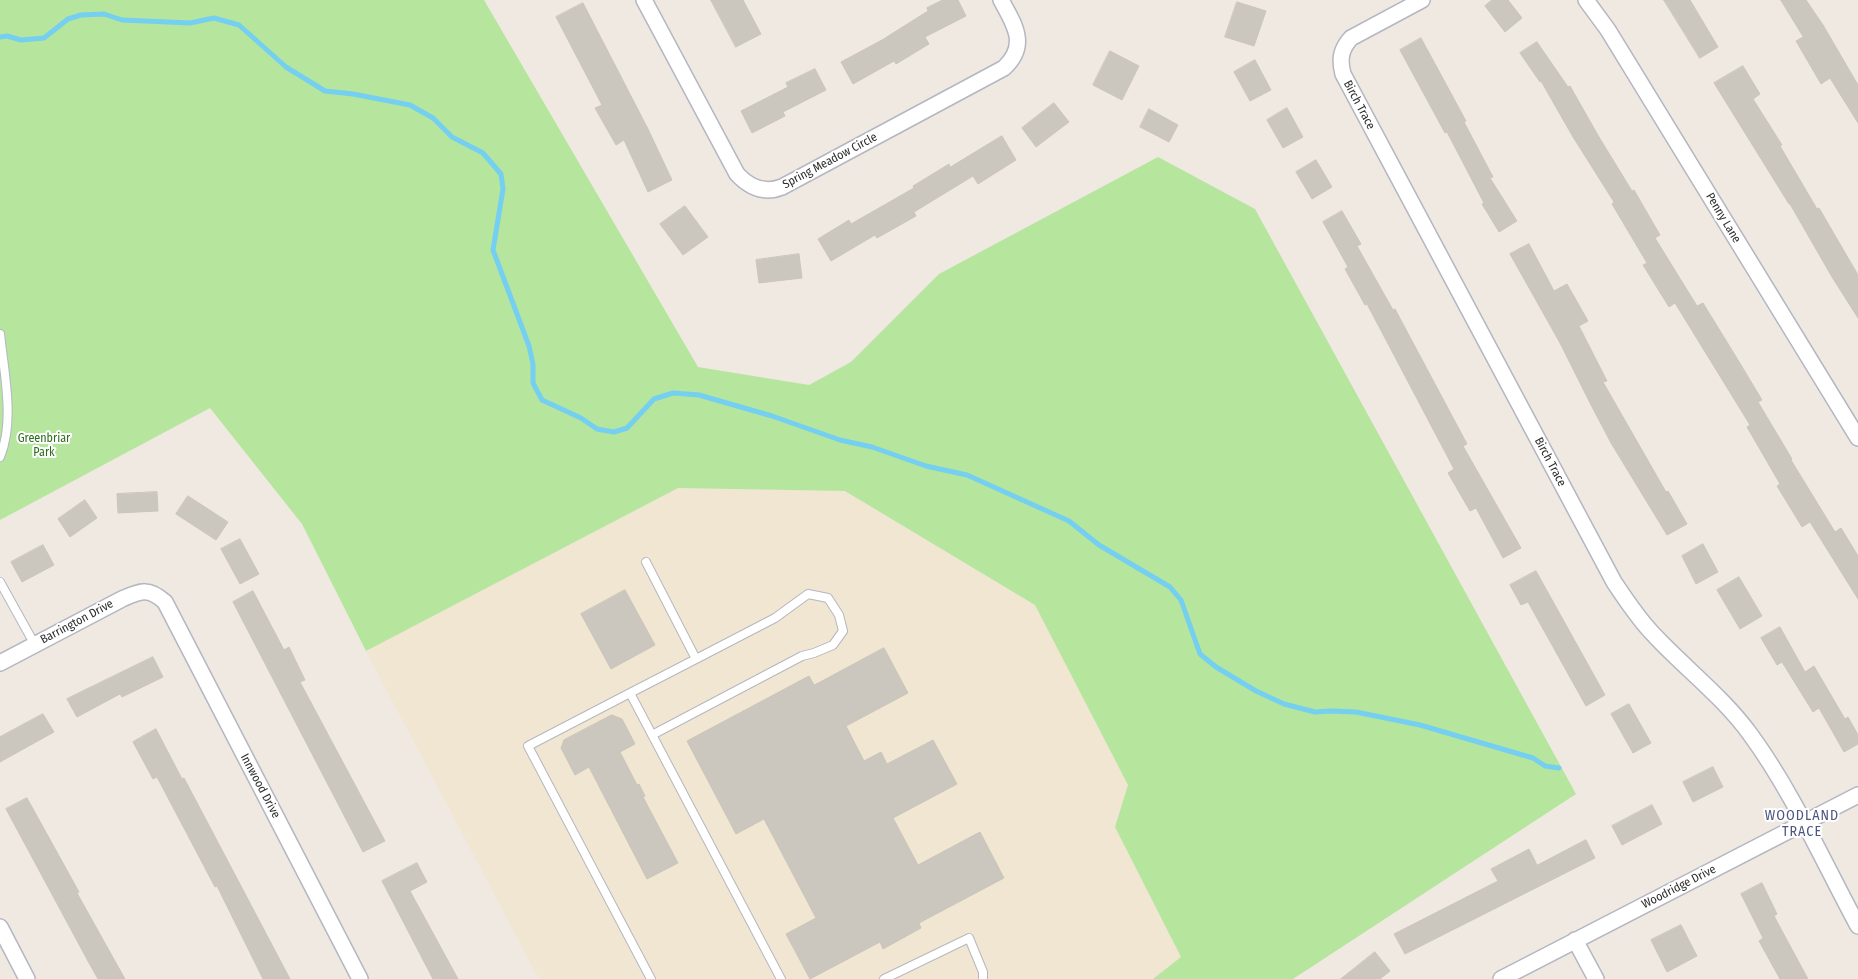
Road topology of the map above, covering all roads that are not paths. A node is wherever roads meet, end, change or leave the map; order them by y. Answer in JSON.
{"nodes":[{"id":1,"x":644,"y":0,"type":"edge"},
{"id":2,"x":1001,"y":0,"type":"edge"},
{"id":3,"x":1422,"y":0,"type":"edge"},
{"id":4,"x":1586,"y":0,"type":"edge"},
{"id":5,"x":0,"y":334,"type":"edge"},
{"id":6,"x":1858,"y":438,"type":"edge"},
{"id":7,"x":0,"y":457,"type":"edge"},
{"id":8,"x":646,"y":562,"type":"dead end"},
{"id":9,"x":0,"y":582,"type":"edge"},
{"id":10,"x":157,"y":595,"type":"joint"},
{"id":11,"x":35,"y":645,"type":"junction"},
{"id":12,"x":696,"y":659,"type":"junction"},
{"id":13,"x":0,"y":663,"type":"edge"},
{"id":14,"x":630,"y":693,"type":"junction"},
{"id":15,"x":652,"y":735,"type":"junction"},
{"id":16,"x":1858,"y":795,"type":"edge"},
{"id":17,"x":1803,"y":823,"type":"junction"},
{"id":18,"x":1858,"y":926,"type":"edge"},
{"id":19,"x":0,"y":927,"type":"edge"},
{"id":20,"x":1575,"y":940,"type":"junction"},
{"id":21,"x":28,"y":979,"type":"edge"},
{"id":22,"x":360,"y":979,"type":"edge"},
{"id":23,"x":651,"y":979,"type":"edge"},
{"id":24,"x":781,"y":979,"type":"edge"},
{"id":25,"x":884,"y":979,"type":"edge"},
{"id":26,"x":983,"y":979,"type":"edge"},
{"id":27,"x":1501,"y":979,"type":"edge"},
{"id":28,"x":1596,"y":979,"type":"edge"}],
"edges":[{"from":1,"to":2,"type":"street","name":"Spring Meadow Circle"},
{"from":3,"to":17,"type":"street","name":"Birch Trace"},
{"from":4,"to":6,"type":"street","name":"Penny Lane"},
{"from":5,"to":7,"type":"lane"},
{"from":8,"to":12,"type":"lane"},
{"from":9,"to":11,"type":"lane"},
{"from":10,"to":11,"type":"street","name":"Barrington Drive"},
{"from":10,"to":22,"type":"street","name":"Innwood Drive"},
{"from":11,"to":13,"type":"street","name":"Barrington Drive"},
{"from":12,"to":14,"type":"lane"},
{"from":12,"to":15,"type":"lane"},
{"from":14,"to":15,"type":"lane"},
{"from":14,"to":23,"type":"lane"},
{"from":15,"to":24,"type":"lane"},
{"from":16,"to":17,"type":"street","name":"Woodridge Drive"},
{"from":17,"to":18,"type":"street","name":"Birch Trace"},
{"from":17,"to":20,"type":"street","name":"Woodridge Drive"},
{"from":19,"to":21,"type":"street"},
{"from":20,"to":27,"type":"street","name":"Woodridge Drive"},
{"from":20,"to":28,"type":"street"},
{"from":25,"to":26,"type":"lane"}]}
